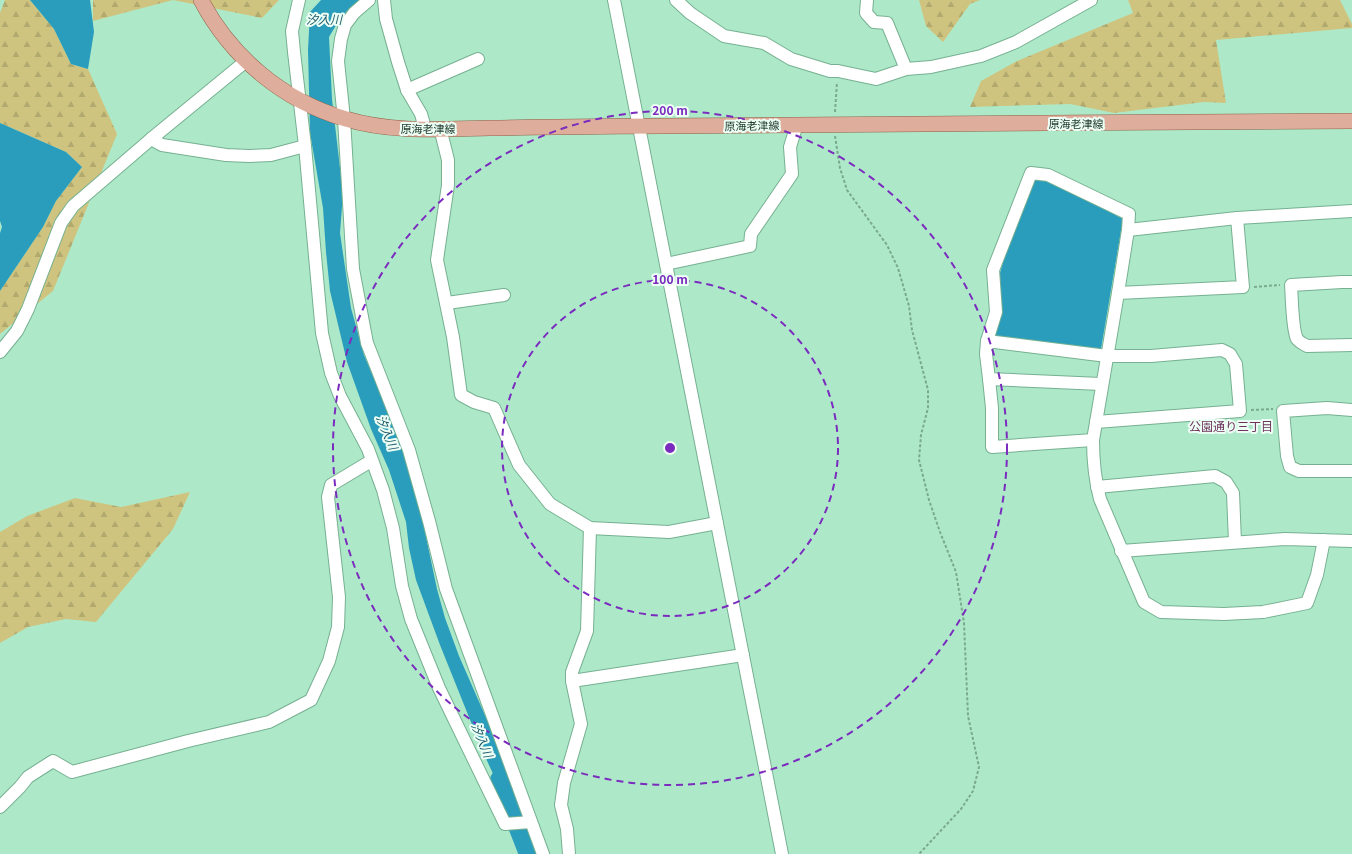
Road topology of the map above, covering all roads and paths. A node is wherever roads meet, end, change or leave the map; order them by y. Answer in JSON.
{"nodes":[{"id":1,"x":201,"y":0,"type":"edge"},
{"id":2,"x":299,"y":0,"type":"edge"},
{"id":3,"x":369,"y":0,"type":"edge"},
{"id":4,"x":384,"y":0,"type":"edge"},
{"id":5,"x":614,"y":0,"type":"edge"},
{"id":6,"x":676,"y":0,"type":"edge"},
{"id":7,"x":867,"y":0,"type":"edge"},
{"id":8,"x":1091,"y":0,"type":"edge"},
{"id":9,"x":478,"y":59,"type":"dead end"},
{"id":10,"x":246,"y":61,"type":"junction"},
{"id":11,"x":906,"y":69,"type":"junction"},
{"id":12,"x":838,"y":71,"type":"junction"},
{"id":13,"x":407,"y":90,"type":"junction"},
{"id":14,"x":299,"y":100,"type":"junction"},
{"id":15,"x":342,"y":118,"type":"junction"},
{"id":16,"x":1352,"y":121,"type":"edge"},
{"id":17,"x":796,"y":124,"type":"junction"},
{"id":18,"x":834,"y":124,"type":"junction"},
{"id":19,"x":638,"y":126,"type":"junction"},
{"id":20,"x":425,"y":128,"type":"junction"},
{"id":21,"x":440,"y":128,"type":"junction"},
{"id":22,"x":151,"y":139,"type":"junction"},
{"id":23,"x":305,"y":146,"type":"junction"},
{"id":24,"x":1352,"y":211,"type":"edge"},
{"id":25,"x":1238,"y":218,"type":"junction"},
{"id":26,"x":1128,"y":230,"type":"junction"},
{"id":27,"x":666,"y":264,"type":"junction"},
{"id":28,"x":1352,"y":282,"type":"edge"},
{"id":29,"x":1291,"y":285,"type":"junction"},
{"id":30,"x":1243,"y":287,"type":"junction"},
{"id":31,"x":1118,"y":293,"type":"junction"},
{"id":32,"x":504,"y":295,"type":"dead end"},
{"id":33,"x":446,"y":303,"type":"junction"},
{"id":34,"x":987,"y":342,"type":"junction"},
{"id":35,"x":1352,"y":345,"type":"edge"},
{"id":36,"x":0,"y":352,"type":"edge"},
{"id":37,"x":1107,"y":356,"type":"junction"},
{"id":38,"x":989,"y":379,"type":"junction"},
{"id":39,"x":1101,"y":384,"type":"junction"},
{"id":40,"x":1352,"y":410,"type":"edge"},
{"id":41,"x":1240,"y":411,"type":"junction"},
{"id":42,"x":1283,"y":411,"type":"junction"},
{"id":43,"x":1096,"y":422,"type":"junction"},
{"id":44,"x":1093,"y":440,"type":"junction"},
{"id":45,"x":371,"y":461,"type":"junction"},
{"id":46,"x":1352,"y":471,"type":"edge"},
{"id":47,"x":1097,"y":487,"type":"junction"},
{"id":48,"x":717,"y":523,"type":"junction"},
{"id":49,"x":590,"y":528,"type":"junction"},
{"id":50,"x":1324,"y":540,"type":"junction"},
{"id":51,"x":1352,"y":541,"type":"edge"},
{"id":52,"x":1235,"y":542,"type":"junction"},
{"id":53,"x":1121,"y":551,"type":"junction"},
{"id":54,"x":743,"y":655,"type":"junction"},
{"id":55,"x":572,"y":681,"type":"junction"},
{"id":56,"x":0,"y":807,"type":"edge"},
{"id":57,"x":531,"y":822,"type":"junction"},
{"id":58,"x":543,"y":854,"type":"edge"},
{"id":59,"x":569,"y":854,"type":"edge"},
{"id":60,"x":782,"y":854,"type":"edge"},
{"id":61,"x":919,"y":854,"type":"edge"}],
"edges":[{"from":1,"to":10,"type":"main road","name":"原海老津線"},
{"from":2,"to":14,"type":"street"},
{"from":3,"to":15,"type":"street"},
{"from":4,"to":13,"type":"street"},
{"from":5,"to":19,"type":"street"},
{"from":6,"to":12,"type":"street"},
{"from":7,"to":11,"type":"street"},
{"from":8,"to":11,"type":"street"},
{"from":9,"to":13,"type":"street"},
{"from":10,"to":14,"type":"main road","name":"原海老津線"},
{"from":10,"to":22,"type":"street"},
{"from":11,"to":12,"type":"street"},
{"from":12,"to":18,"type":"path"},
{"from":13,"to":20,"type":"street"},
{"from":14,"to":15,"type":"main road","name":"原海老津線"},
{"from":14,"to":23,"type":"street"},
{"from":15,"to":20,"type":"main road","name":"原海老津線"},
{"from":15,"to":57,"type":"street"},
{"from":16,"to":18,"type":"main road","name":"原海老津線"},
{"from":17,"to":18,"type":"main road","name":"原海老津線"},
{"from":17,"to":19,"type":"main road","name":"原海老津線"},
{"from":17,"to":27,"type":"street"},
{"from":18,"to":61,"type":"path"},
{"from":19,"to":21,"type":"main road","name":"原海老津線"},
{"from":19,"to":27,"type":"street"},
{"from":20,"to":21,"type":"main road","name":"原海老津線"},
{"from":21,"to":33,"type":"street"},
{"from":22,"to":23,"type":"street"},
{"from":22,"to":36,"type":"street"},
{"from":23,"to":45,"type":"street"},
{"from":24,"to":25,"type":"street"},
{"from":25,"to":26,"type":"street"},
{"from":25,"to":30,"type":"street"},
{"from":26,"to":31,"type":"street"},
{"from":26,"to":34,"type":"street"},
{"from":27,"to":48,"type":"street"},
{"from":28,"to":29,"type":"street"},
{"from":29,"to":30,"type":"path"},
{"from":29,"to":35,"type":"street"},
{"from":30,"to":31,"type":"street"},
{"from":31,"to":37,"type":"street"},
{"from":32,"to":33,"type":"street"},
{"from":33,"to":49,"type":"street"},
{"from":34,"to":37,"type":"street"},
{"from":34,"to":38,"type":"street"},
{"from":37,"to":39,"type":"street"},
{"from":37,"to":41,"type":"street"},
{"from":38,"to":39,"type":"street"},
{"from":38,"to":44,"type":"street"},
{"from":39,"to":43,"type":"street"},
{"from":40,"to":42,"type":"street"},
{"from":41,"to":42,"type":"path"},
{"from":41,"to":43,"type":"street"},
{"from":42,"to":46,"type":"street"},
{"from":43,"to":44,"type":"street"},
{"from":44,"to":47,"type":"street"},
{"from":45,"to":56,"type":"street"},
{"from":45,"to":57,"type":"street"},
{"from":47,"to":52,"type":"street"},
{"from":47,"to":53,"type":"street"},
{"from":48,"to":49,"type":"street"},
{"from":48,"to":54,"type":"street"},
{"from":49,"to":55,"type":"street"},
{"from":50,"to":51,"type":"street"},
{"from":50,"to":52,"type":"street"},
{"from":50,"to":53,"type":"street"},
{"from":52,"to":53,"type":"street"},
{"from":54,"to":55,"type":"street"},
{"from":54,"to":60,"type":"street"},
{"from":55,"to":59,"type":"street"},
{"from":57,"to":58,"type":"street"}]}
